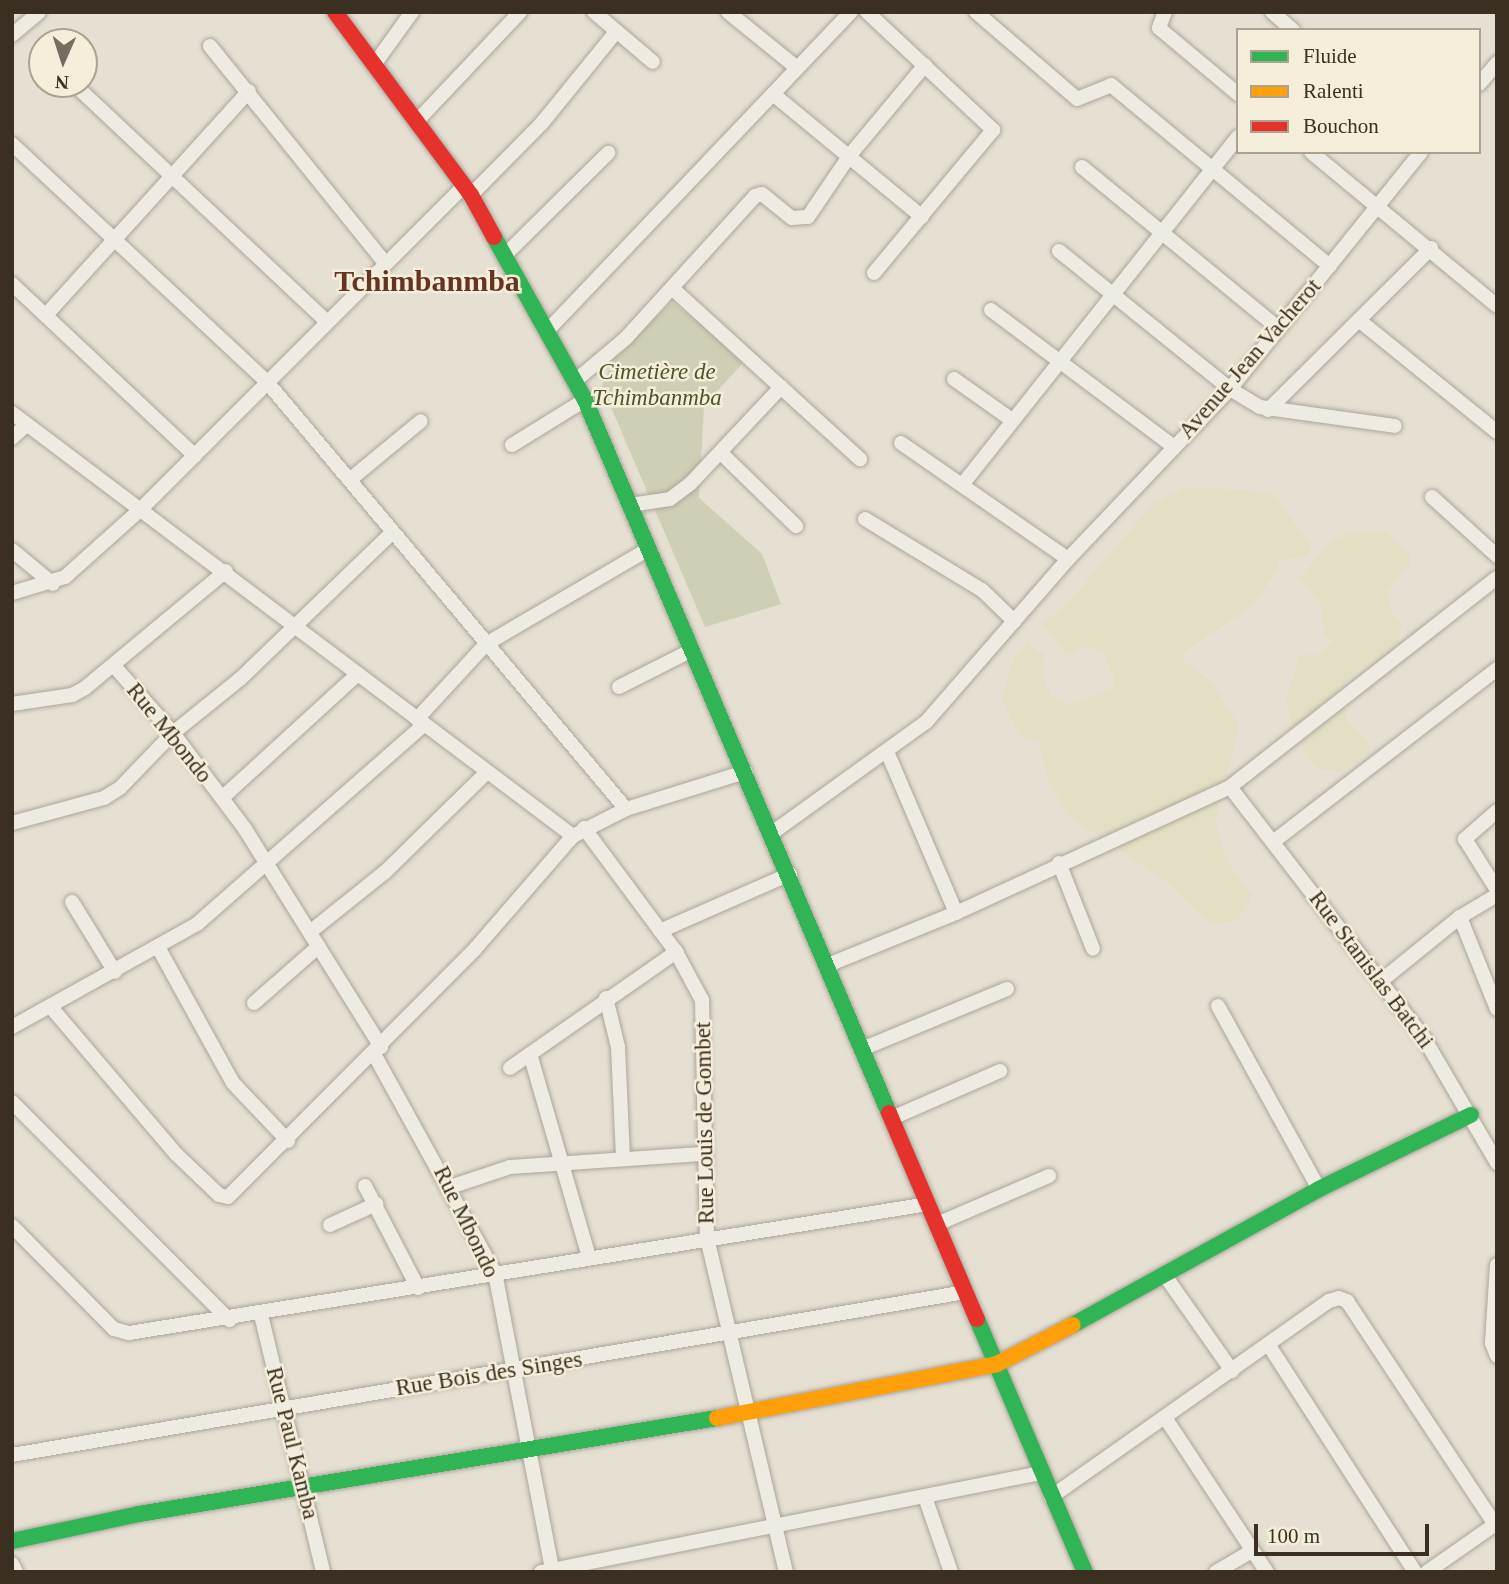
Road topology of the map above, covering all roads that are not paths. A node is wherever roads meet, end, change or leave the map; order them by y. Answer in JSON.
{"nodes":[{"id":1,"x":39,"y":12,"type":"edge"},
{"id":2,"x":335,"y":12,"type":"edge"},
{"id":3,"x":412,"y":12,"type":"edge"},
{"id":4,"x":520,"y":12,"type":"edge"},
{"id":5,"x":594,"y":12,"type":"edge"},
{"id":6,"x":728,"y":12,"type":"edge"},
{"id":7,"x":851,"y":12,"type":"edge"},
{"id":8,"x":866,"y":12,"type":"edge"},
{"id":9,"x":976,"y":12,"type":"edge"},
{"id":10,"x":1165,"y":12,"type":"edge"},
{"id":11,"x":1272,"y":12,"type":"edge"},
{"id":12,"x":1291,"y":28,"type":"edge"},
{"id":13,"x":616,"y":32,"type":"junction"},
{"id":14,"x":12,"y":35,"type":"edge"},
{"id":15,"x":210,"y":46,"type":"dead end"},
{"id":16,"x":376,"y":62,"type":"junction"},
{"id":17,"x":653,"y":62,"type":"dead end"},
{"id":18,"x":1497,"y":63,"type":"edge"},
{"id":19,"x":925,"y":65,"type":"junction"},
{"id":20,"x":796,"y":67,"type":"junction"},
{"id":21,"x":1481,"y":82,"type":"edge"},
{"id":22,"x":249,"y":91,"type":"junction"},
{"id":23,"x":1236,"y":92,"type":"edge"},
{"id":24,"x":773,"y":94,"type":"junction"},
{"id":25,"x":89,"y":98,"type":"edge"},
{"id":26,"x":418,"y":120,"type":"junction"},
{"id":27,"x":1236,"y":139,"type":"edge"},
{"id":28,"x":12,"y":145,"type":"edge"},
{"id":29,"x":608,"y":153,"type":"dead end"},
{"id":30,"x":1314,"y":154,"type":"edge"},
{"id":31,"x":1419,"y":154,"type":"edge"},
{"id":32,"x":850,"y":155,"type":"junction"},
{"id":33,"x":1082,"y":167,"type":"dead end"},
{"id":34,"x":1213,"y":168,"type":"junction"},
{"id":35,"x":174,"y":178,"type":"junction"},
{"id":36,"x":468,"y":191,"type":"junction"},
{"id":37,"x":1377,"y":204,"type":"junction"},
{"id":38,"x":922,"y":217,"type":"junction"},
{"id":39,"x":1163,"y":232,"type":"junction"},
{"id":40,"x":117,"y":239,"type":"junction"},
{"id":41,"x":1431,"y":248,"type":"junction"},
{"id":42,"x":1059,"y":251,"type":"dead end"},
{"id":43,"x":506,"y":254,"type":"junction"},
{"id":44,"x":384,"y":262,"type":"junction"},
{"id":45,"x":1330,"y":266,"type":"junction"},
{"id":46,"x":874,"y":273,"type":"dead end"},
{"id":47,"x":13,"y":286,"type":"edge"},
{"id":48,"x":673,"y":289,"type":"junction"},
{"id":49,"x":1115,"y":295,"type":"junction"},
{"id":50,"x":1497,"y":306,"type":"edge"},
{"id":51,"x":991,"y":310,"type":"dead end"},
{"id":52,"x":46,"y":315,"type":"junction"},
{"id":53,"x":326,"y":321,"type":"junction"},
{"id":54,"x":1360,"y":321,"type":"junction"},
{"id":55,"x":1278,"y":328,"type":"junction"},
{"id":56,"x":548,"y":330,"type":"junction"},
{"id":57,"x":1061,"y":359,"type":"junction"},
{"id":58,"x":954,"y":379,"type":"dead end"},
{"id":59,"x":575,"y":381,"type":"junction"},
{"id":60,"x":267,"y":382,"type":"junction"},
{"id":61,"x":781,"y":387,"type":"junction"},
{"id":62,"x":1230,"y":389,"type":"junction"},
{"id":63,"x":585,"y":400,"type":"junction"},
{"id":64,"x":1268,"y":410,"type":"junction"},
{"id":65,"x":12,"y":413,"type":"edge"},
{"id":66,"x":1012,"y":420,"type":"junction"},
{"id":67,"x":421,"y":421,"type":"dead end"},
{"id":68,"x":26,"y":425,"type":"junction"},
{"id":69,"x":1395,"y":426,"type":"dead end"},
{"id":70,"x":1497,"y":432,"type":"edge"},
{"id":71,"x":12,"y":438,"type":"edge"},
{"id":72,"x":901,"y":443,"type":"dead end"},
{"id":73,"x":512,"y":445,"type":"dead end"},
{"id":74,"x":1174,"y":447,"type":"junction"},
{"id":75,"x":721,"y":453,"type":"junction"},
{"id":76,"x":195,"y":456,"type":"junction"},
{"id":77,"x":860,"y":459,"type":"dead end"},
{"id":78,"x":352,"y":478,"type":"junction"},
{"id":79,"x":962,"y":485,"type":"junction"},
{"id":80,"x":1432,"y":497,"type":"dead end"},
{"id":81,"x":630,"y":505,"type":"junction"},
{"id":82,"x":141,"y":509,"type":"junction"},
{"id":83,"x":865,"y":519,"type":"dead end"},
{"id":84,"x":796,"y":526,"type":"dead end"},
{"id":85,"x":393,"y":532,"type":"junction"},
{"id":86,"x":12,"y":550,"type":"edge"},
{"id":87,"x":647,"y":550,"type":"junction"},
{"id":88,"x":1497,"y":556,"type":"edge"},
{"id":89,"x":1068,"y":559,"type":"junction"},
{"id":90,"x":226,"y":571,"type":"junction"},
{"id":91,"x":1497,"y":578,"type":"edge"},
{"id":92,"x":53,"y":584,"type":"junction"},
{"id":93,"x":12,"y":593,"type":"edge"},
{"id":94,"x":1014,"y":621,"type":"junction"},
{"id":95,"x":295,"y":625,"type":"junction"},
{"id":96,"x":485,"y":644,"type":"junction"},
{"id":97,"x":692,"y":650,"type":"junction"},
{"id":98,"x":115,"y":667,"type":"junction"},
{"id":99,"x":1497,"y":669,"type":"edge"},
{"id":100,"x":358,"y":674,"type":"junction"},
{"id":101,"x":619,"y":687,"type":"dead end"},
{"id":102,"x":12,"y":705,"type":"edge"},
{"id":103,"x":421,"y":722,"type":"junction"},
{"id":104,"x":173,"y":733,"type":"junction"},
{"id":105,"x":888,"y":754,"type":"junction"},
{"id":106,"x":487,"y":772,"type":"junction"},
{"id":107,"x":745,"y":772,"type":"junction"},
{"id":108,"x":1230,"y":787,"type":"junction"},
{"id":109,"x":222,"y":798,"type":"junction"},
{"id":110,"x":626,"y":808,"type":"junction"},
{"id":111,"x":1497,"y":811,"type":"edge"},
{"id":112,"x":12,"y":823,"type":"edge"},
{"id":113,"x":579,"y":832,"type":"junction"},
{"id":114,"x":772,"y":833,"type":"junction"},
{"id":115,"x":1273,"y":842,"type":"junction"},
{"id":116,"x":1059,"y":863,"type":"junction"},
{"id":117,"x":269,"y":864,"type":"junction"},
{"id":118,"x":790,"y":874,"type":"junction"},
{"id":119,"x":1497,"y":892,"type":"edge"},
{"id":120,"x":72,"y":902,"type":"dead end"},
{"id":121,"x":956,"y":913,"type":"junction"},
{"id":122,"x":1460,"y":917,"type":"junction"},
{"id":123,"x":660,"y":931,"type":"junction"},
{"id":124,"x":310,"y":932,"type":"junction"},
{"id":125,"x":319,"y":946,"type":"junction"},
{"id":126,"x":159,"y":949,"type":"junction"},
{"id":127,"x":1093,"y":950,"type":"dead end"},
{"id":128,"x":676,"y":952,"type":"junction"},
{"id":129,"x":828,"y":965,"type":"junction"},
{"id":130,"x":115,"y":972,"type":"junction"},
{"id":131,"x":1381,"y":981,"type":"junction"},
{"id":132,"x":1007,"y":989,"type":"dead end"},
{"id":133,"x":606,"y":998,"type":"junction"},
{"id":134,"x":254,"y":1003,"type":"dead end"},
{"id":135,"x":50,"y":1006,"type":"junction"},
{"id":136,"x":1218,"y":1006,"type":"dead end"},
{"id":137,"x":1497,"y":1009,"type":"edge"},
{"id":138,"x":12,"y":1027,"type":"edge"},
{"id":139,"x":862,"y":1049,"type":"junction"},
{"id":140,"x":377,"y":1050,"type":"junction"},
{"id":141,"x":530,"y":1054,"type":"junction"},
{"id":142,"x":510,"y":1068,"type":"dead end"},
{"id":143,"x":1000,"y":1072,"type":"dead end"},
{"id":144,"x":12,"y":1102,"type":"edge"},
{"id":145,"x":1471,"y":1115,"type":"junction"},
{"id":146,"x":892,"y":1118,"type":"junction"},
{"id":147,"x":288,"y":1141,"type":"junction"},
{"id":148,"x":702,"y":1154,"type":"junction"},
{"id":149,"x":622,"y":1157,"type":"junction"},
{"id":150,"x":560,"y":1161,"type":"junction"},
{"id":151,"x":1497,"y":1163,"type":"edge"},
{"id":152,"x":1049,"y":1176,"type":"dead end"},
{"id":153,"x":365,"y":1186,"type":"dead end"},
{"id":154,"x":450,"y":1187,"type":"junction"},
{"id":155,"x":1319,"y":1189,"type":"junction"},
{"id":156,"x":376,"y":1204,"type":"junction"},
{"id":157,"x":928,"y":1204,"type":"junction"},
{"id":158,"x":937,"y":1224,"type":"junction"},
{"id":159,"x":330,"y":1225,"type":"dead end"},
{"id":160,"x":12,"y":1226,"type":"edge"},
{"id":161,"x":707,"y":1238,"type":"junction"},
{"id":162,"x":589,"y":1257,"type":"junction"},
{"id":163,"x":1497,"y":1265,"type":"edge"},
{"id":164,"x":495,"y":1273,"type":"junction"},
{"id":165,"x":1166,"y":1277,"type":"junction"},
{"id":166,"x":418,"y":1287,"type":"junction"},
{"id":167,"x":966,"y":1293,"type":"junction"},
{"id":168,"x":261,"y":1315,"type":"junction"},
{"id":169,"x":229,"y":1320,"type":"junction"},
{"id":170,"x":729,"y":1335,"type":"junction"},
{"id":171,"x":1268,"y":1344,"type":"junction"},
{"id":172,"x":1497,"y":1356,"type":"edge"},
{"id":173,"x":997,"y":1364,"type":"junction"},
{"id":174,"x":512,"y":1370,"type":"junction"},
{"id":175,"x":1232,"y":1371,"type":"junction"},
{"id":176,"x":284,"y":1409,"type":"junction"},
{"id":177,"x":748,"y":1413,"type":"junction"},
{"id":178,"x":1166,"y":1419,"type":"junction"},
{"id":179,"x":528,"y":1450,"type":"junction"},
{"id":180,"x":12,"y":1455,"type":"edge"},
{"id":181,"x":1041,"y":1472,"type":"junction"},
{"id":182,"x":302,"y":1486,"type":"junction"},
{"id":183,"x":925,"y":1497,"type":"junction"},
{"id":184,"x":1051,"y":1497,"type":"junction"},
{"id":185,"x":1496,"y":1524,"type":"edge"},
{"id":186,"x":776,"y":1527,"type":"junction"},
{"id":187,"x":12,"y":1541,"type":"edge"},
{"id":188,"x":1252,"y":1551,"type":"junction"},
{"id":189,"x":12,"y":1564,"type":"edge"},
{"id":190,"x":572,"y":1569,"type":"edge"},
{"id":191,"x":547,"y":1571,"type":"edge"},
{"id":192,"x":16,"y":1572,"type":"edge"},
{"id":193,"x":323,"y":1572,"type":"edge"},
{"id":194,"x":786,"y":1572,"type":"edge"},
{"id":195,"x":951,"y":1572,"type":"edge"},
{"id":196,"x":1084,"y":1572,"type":"edge"},
{"id":197,"x":1216,"y":1572,"type":"edge"},
{"id":198,"x":1267,"y":1572,"type":"edge"},
{"id":199,"x":1415,"y":1572,"type":"edge"},
{"id":200,"x":1427,"y":1572,"type":"edge"}],
"edges":[{"from":1,"to":14,"type":"street"},
{"from":2,"to":16,"type":"main road"},
{"from":3,"to":16,"type":"street"},
{"from":4,"to":26,"type":"street"},
{"from":5,"to":13,"type":"street"},
{"from":6,"to":20,"type":"street"},
{"from":7,"to":20,"type":"street"},
{"from":8,"to":19,"type":"street"},
{"from":9,"to":34,"type":"street"},
{"from":10,"to":23,"type":"street"},
{"from":11,"to":12,"type":"street"},
{"from":13,"to":17,"type":"street"},
{"from":13,"to":36,"type":"street"},
{"from":15,"to":22,"type":"street"},
{"from":16,"to":26,"type":"main road"},
{"from":18,"to":21,"type":"street"},
{"from":19,"to":32,"type":"street"},
{"from":19,"to":38,"type":"street"},
{"from":20,"to":24,"type":"street"},
{"from":22,"to":35,"type":"street"},
{"from":22,"to":44,"type":"street"},
{"from":24,"to":32,"type":"street"},
{"from":24,"to":56,"type":"street"},
{"from":25,"to":35,"type":"street"},
{"from":26,"to":36,"type":"main road"},
{"from":27,"to":34,"type":"street"},
{"from":28,"to":40,"type":"street"},
{"from":29,"to":43,"type":"street"},
{"from":30,"to":37,"type":"street"},
{"from":31,"to":37,"type":"street","name":"Avenue Jean Vacherot"},
{"from":32,"to":38,"type":"street"},
{"from":32,"to":48,"type":"street"},
{"from":33,"to":39,"type":"street"},
{"from":34,"to":39,"type":"street"},
{"from":34,"to":45,"type":"street"},
{"from":35,"to":40,"type":"street"},
{"from":35,"to":53,"type":"street"},
{"from":36,"to":43,"type":"main road"},
{"from":36,"to":44,"type":"street"},
{"from":37,"to":41,"type":"street"},
{"from":37,"to":45,"type":"street","name":"Avenue Jean Vacherot"},
{"from":38,"to":46,"type":"street"},
{"from":39,"to":49,"type":"street"},
{"from":39,"to":55,"type":"street"},
{"from":40,"to":52,"type":"street"},
{"from":40,"to":60,"type":"street"},
{"from":41,"to":50,"type":"street"},
{"from":41,"to":54,"type":"street"},
{"from":42,"to":49,"type":"street"},
{"from":43,"to":56,"type":"main road"},
{"from":44,"to":53,"type":"street"},
{"from":45,"to":55,"type":"street","name":"Avenue Jean Vacherot"},
{"from":47,"to":52,"type":"street"},
{"from":48,"to":59,"type":"street"},
{"from":48,"to":61,"type":"street"},
{"from":49,"to":57,"type":"street"},
{"from":49,"to":62,"type":"street"},
{"from":51,"to":57,"type":"street"},
{"from":52,"to":76,"type":"street"},
{"from":53,"to":60,"type":"street"},
{"from":54,"to":64,"type":"street"},
{"from":54,"to":70,"type":"street"},
{"from":55,"to":62,"type":"street","name":"Avenue Jean Vacherot"},
{"from":56,"to":59,"type":"main road"},
{"from":57,"to":66,"type":"street"},
{"from":57,"to":74,"type":"street"},
{"from":58,"to":66,"type":"street"},
{"from":59,"to":63,"type":"main road"},
{"from":60,"to":76,"type":"street"},
{"from":60,"to":78,"type":"street"},
{"from":61,"to":75,"type":"street"},
{"from":61,"to":77,"type":"street"},
{"from":62,"to":64,"type":"street"},
{"from":62,"to":74,"type":"street","name":"Avenue Jean Vacherot"},
{"from":63,"to":73,"type":"street"},
{"from":63,"to":81,"type":"main road"},
{"from":64,"to":69,"type":"street"},
{"from":65,"to":68,"type":"street","name":"Rue Louis de Gombet"},
{"from":66,"to":79,"type":"street"},
{"from":67,"to":78,"type":"street"},
{"from":68,"to":71,"type":"street"},
{"from":68,"to":82,"type":"street","name":"Rue Louis de Gombet"},
{"from":72,"to":79,"type":"street"},
{"from":74,"to":89,"type":"street","name":"Avenue Jean Vacherot"},
{"from":75,"to":81,"type":"street"},
{"from":75,"to":84,"type":"street"},
{"from":76,"to":82,"type":"street"},
{"from":78,"to":85,"type":"street"},
{"from":79,"to":89,"type":"street"},
{"from":80,"to":88,"type":"street"},
{"from":81,"to":87,"type":"main road"},
{"from":82,"to":90,"type":"street","name":"Rue Louis de Gombet"},
{"from":82,"to":92,"type":"street"},
{"from":83,"to":94,"type":"street"},
{"from":85,"to":95,"type":"street"},
{"from":85,"to":96,"type":"street"},
{"from":86,"to":92,"type":"street"},
{"from":87,"to":96,"type":"street"},
{"from":87,"to":97,"type":"main road"},
{"from":89,"to":94,"type":"street","name":"Avenue Jean Vacherot"},
{"from":90,"to":95,"type":"street","name":"Rue Louis de Gombet"},
{"from":90,"to":98,"type":"street"},
{"from":91,"to":108,"type":"street"},
{"from":92,"to":93,"type":"street"},
{"from":94,"to":105,"type":"street","name":"Avenue Jean Vacherot"},
{"from":95,"to":100,"type":"street","name":"Rue Louis de Gombet"},
{"from":95,"to":104,"type":"street"},
{"from":96,"to":103,"type":"street"},
{"from":96,"to":110,"type":"street"},
{"from":97,"to":101,"type":"street"},
{"from":97,"to":107,"type":"main road"},
{"from":98,"to":102,"type":"street"},
{"from":98,"to":104,"type":"street","name":"Rue Mbondo"},
{"from":99,"to":115,"type":"street"},
{"from":100,"to":103,"type":"street","name":"Rue Louis de Gombet"},
{"from":100,"to":109,"type":"street"},
{"from":103,"to":106,"type":"street","name":"Rue Louis de Gombet"},
{"from":103,"to":117,"type":"street"},
{"from":104,"to":109,"type":"street","name":"Rue Mbondo"},
{"from":104,"to":112,"type":"street"},
{"from":105,"to":114,"type":"street"},
{"from":105,"to":121,"type":"street"},
{"from":106,"to":113,"type":"street","name":"Rue Louis de Gombet"},
{"from":106,"to":124,"type":"street"},
{"from":107,"to":110,"type":"street"},
{"from":107,"to":114,"type":"main road"},
{"from":108,"to":115,"type":"street","name":"Rue Stanislas Batchi"},
{"from":108,"to":116,"type":"street"},
{"from":109,"to":117,"type":"street","name":"Rue Mbondo"},
{"from":110,"to":113,"type":"street"},
{"from":111,"to":119,"type":"street"},
{"from":113,"to":123,"type":"street","name":"Rue Louis de Gombet"},
{"from":113,"to":140,"type":"street"},
{"from":114,"to":118,"type":"main road"},
{"from":115,"to":131,"type":"street","name":"Rue Stanislas Batchi"},
{"from":116,"to":121,"type":"street"},
{"from":116,"to":127,"type":"street"},
{"from":117,"to":124,"type":"street","name":"Rue Mbondo"},
{"from":117,"to":126,"type":"street"},
{"from":118,"to":123,"type":"street"},
{"from":118,"to":129,"type":"main road"},
{"from":119,"to":122,"type":"street"},
{"from":120,"to":130,"type":"street"},
{"from":121,"to":129,"type":"street"},
{"from":122,"to":131,"type":"street"},
{"from":122,"to":137,"type":"street"},
{"from":123,"to":128,"type":"street","name":"Rue Louis de Gombet"},
{"from":124,"to":125,"type":"street","name":"Rue Mbondo"},
{"from":125,"to":134,"type":"street"},
{"from":125,"to":140,"type":"street","name":"Rue Mbondo"},
{"from":126,"to":130,"type":"street"},
{"from":126,"to":147,"type":"street"},
{"from":128,"to":133,"type":"street"},
{"from":128,"to":148,"type":"street","name":"Rue Louis de Gombet"},
{"from":129,"to":139,"type":"main road"},
{"from":130,"to":135,"type":"street"},
{"from":131,"to":145,"type":"street","name":"Rue Stanislas Batchi"},
{"from":132,"to":139,"type":"street"},
{"from":133,"to":141,"type":"street"},
{"from":133,"to":149,"type":"street"},
{"from":135,"to":138,"type":"street"},
{"from":135,"to":147,"type":"street"},
{"from":136,"to":155,"type":"street"},
{"from":139,"to":146,"type":"main road"},
{"from":140,"to":147,"type":"street"},
{"from":140,"to":154,"type":"street","name":"Rue Mbondo"},
{"from":141,"to":142,"type":"street"},
{"from":141,"to":150,"type":"street"},
{"from":143,"to":146,"type":"street"},
{"from":144,"to":169,"type":"street"},
{"from":145,"to":151,"type":"street","name":"Rue Stanislas Batchi"},
{"from":145,"to":155,"type":"main road"},
{"from":146,"to":157,"type":"main road"},
{"from":148,"to":149,"type":"street"},
{"from":148,"to":161,"type":"street","name":"Rue Louis de Gombet"},
{"from":149,"to":150,"type":"street"},
{"from":150,"to":154,"type":"street"},
{"from":150,"to":162,"type":"street"},
{"from":152,"to":158,"type":"street"},
{"from":153,"to":156,"type":"street"},
{"from":154,"to":164,"type":"street","name":"Rue Mbondo"},
{"from":155,"to":165,"type":"main road"},
{"from":156,"to":159,"type":"street"},
{"from":156,"to":166,"type":"street"},
{"from":157,"to":158,"type":"main road"},
{"from":157,"to":161,"type":"street"},
{"from":158,"to":167,"type":"main road"},
{"from":160,"to":169,"type":"street"},
{"from":161,"to":162,"type":"street"},
{"from":161,"to":170,"type":"street","name":"Rue Louis de Gombet"},
{"from":162,"to":164,"type":"street"},
{"from":163,"to":172,"type":"street"},
{"from":164,"to":166,"type":"street"},
{"from":164,"to":174,"type":"street","name":"Rue Mbondo"},
{"from":165,"to":173,"type":"main road"},
{"from":165,"to":175,"type":"street"},
{"from":166,"to":168,"type":"street"},
{"from":167,"to":170,"type":"street","name":"Rue Bois des Singes"},
{"from":167,"to":173,"type":"main road"},
{"from":168,"to":169,"type":"street"},
{"from":168,"to":176,"type":"street","name":"Rue Paul Kamba"},
{"from":170,"to":174,"type":"street","name":"Rue Bois des Singes"},
{"from":170,"to":177,"type":"street","name":"Rue Louis de Gombet"},
{"from":171,"to":175,"type":"street"},
{"from":171,"to":185,"type":"street"},
{"from":171,"to":199,"type":"street"},
{"from":173,"to":177,"type":"main road"},
{"from":173,"to":181,"type":"main road"},
{"from":174,"to":176,"type":"street","name":"Rue Bois des Singes"},
{"from":174,"to":179,"type":"street","name":"Rue Mbondo"},
{"from":175,"to":178,"type":"street"},
{"from":176,"to":180,"type":"street","name":"Rue Bois des Singes"},
{"from":176,"to":182,"type":"street","name":"Rue Paul Kamba"},
{"from":177,"to":179,"type":"main road"},
{"from":177,"to":186,"type":"street","name":"Rue Louis de Gombet"},
{"from":178,"to":184,"type":"street"},
{"from":178,"to":188,"type":"street"},
{"from":179,"to":182,"type":"main road"},
{"from":179,"to":191,"type":"street","name":"Rue Mbondo"},
{"from":181,"to":183,"type":"street"},
{"from":181,"to":184,"type":"main road"},
{"from":182,"to":187,"type":"main road"},
{"from":182,"to":193,"type":"street","name":"Rue Paul Kamba"},
{"from":183,"to":186,"type":"street"},
{"from":183,"to":195,"type":"street"},
{"from":184,"to":196,"type":"main road"},
{"from":185,"to":200,"type":"street"},
{"from":186,"to":190,"type":"street"},
{"from":186,"to":194,"type":"street","name":"Rue Louis de Gombet"},
{"from":188,"to":197,"type":"street"},
{"from":188,"to":198,"type":"street"},
{"from":189,"to":192,"type":"street"},
{"from":190,"to":191,"type":"street"}]}
